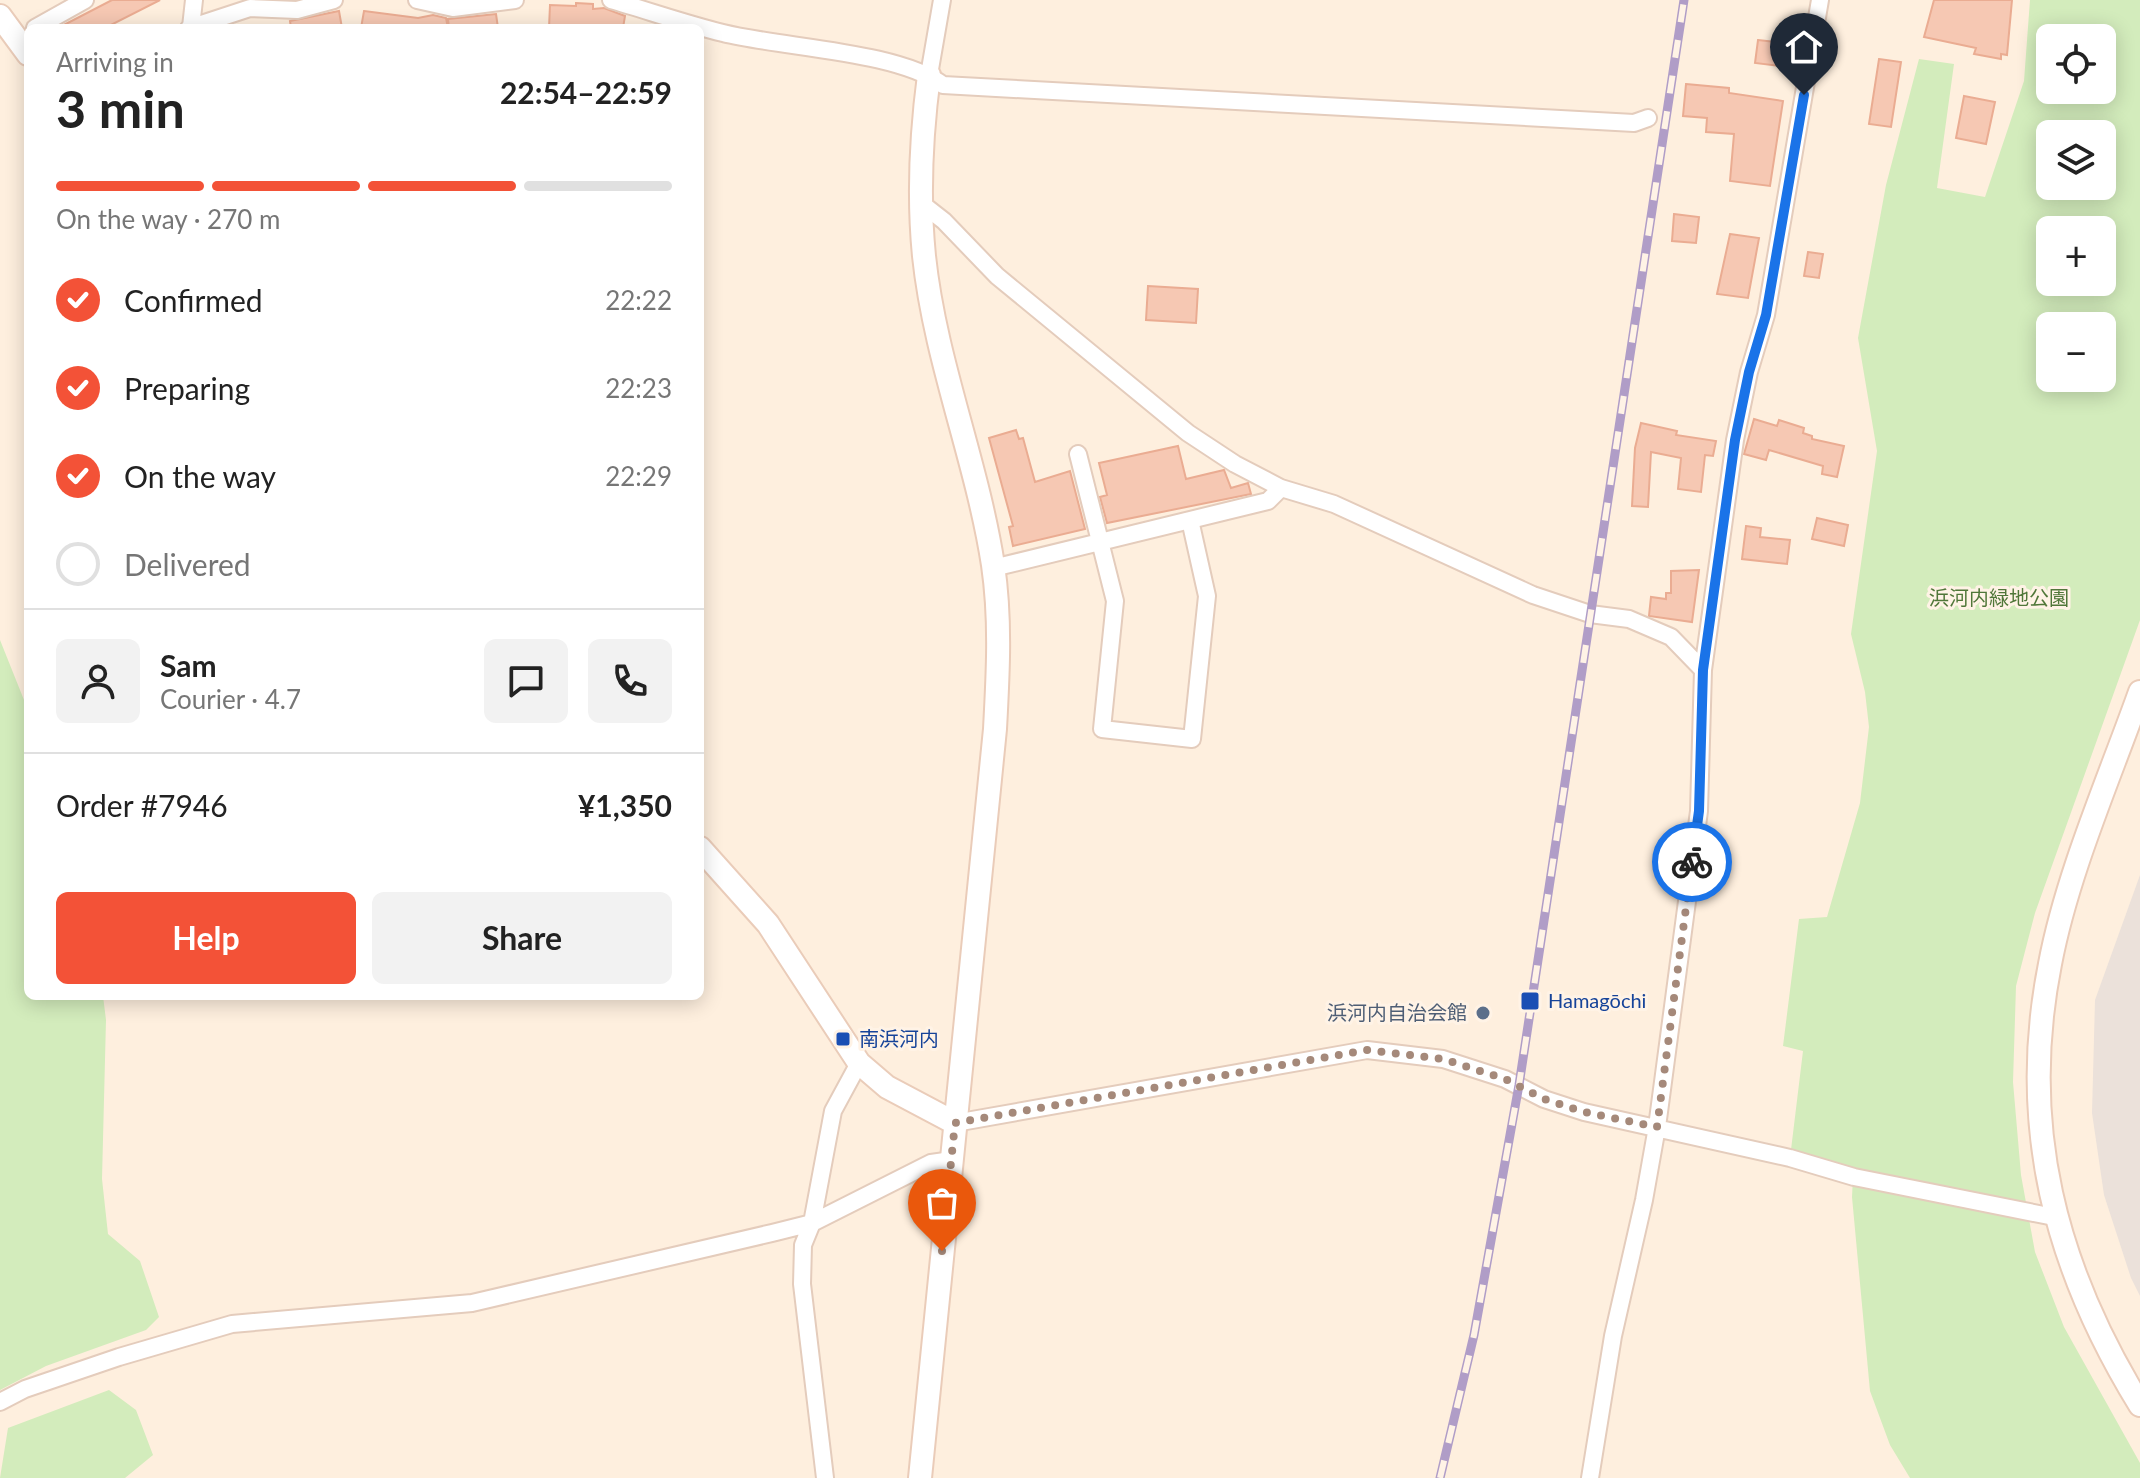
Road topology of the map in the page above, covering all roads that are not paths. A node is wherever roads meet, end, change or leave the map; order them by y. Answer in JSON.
{"nodes":[{"id":1,"x":85,"y":0,"type":"edge"},
{"id":2,"x":194,"y":0,"type":"edge"},
{"id":3,"x":334,"y":0,"type":"edge"},
{"id":4,"x":417,"y":0,"type":"edge"},
{"id":5,"x":515,"y":0,"type":"edge"},
{"id":6,"x":611,"y":0,"type":"edge"},
{"id":7,"x":942,"y":0,"type":"edge"},
{"id":8,"x":1820,"y":0,"type":"edge"},
{"id":9,"x":0,"y":16,"type":"edge"},
{"id":10,"x":42,"y":24,"type":"edge"},
{"id":11,"x":191,"y":24,"type":"edge"},
{"id":12,"x":202,"y":24,"type":"edge"},
{"id":13,"x":691,"y":24,"type":"edge"},
{"id":14,"x":704,"y":28,"type":"edge"},
{"id":15,"x":24,"y":49,"type":"edge"},
{"id":16,"x":929,"y":75,"type":"junction"},
{"id":17,"x":1648,"y":118,"type":"dead end"},
{"id":18,"x":921,"y":203,"type":"junction"},
{"id":19,"x":1078,"y":454,"type":"dead end"},
{"id":20,"x":1281,"y":488,"type":"junction"},
{"id":21,"x":1190,"y":520,"type":"junction"},
{"id":22,"x":1099,"y":542,"type":"junction"},
{"id":23,"x":993,"y":568,"type":"junction"},
{"id":24,"x":1703,"y":670,"type":"junction"},
{"id":25,"x":2140,"y":692,"type":"edge"},
{"id":26,"x":704,"y":852,"type":"edge"},
{"id":27,"x":859,"y":1063,"type":"junction"},
{"id":28,"x":955,"y":1123,"type":"junction"},
{"id":29,"x":1657,"y":1127,"type":"junction"},
{"id":30,"x":952,"y":1160,"type":"junction"},
{"id":31,"x":2054,"y":1217,"type":"junction"},
{"id":32,"x":812,"y":1223,"type":"junction"},
{"id":33,"x":0,"y":1402,"type":"edge"},
{"id":34,"x":2140,"y":1405,"type":"edge"},
{"id":35,"x":825,"y":1478,"type":"edge"},
{"id":36,"x":920,"y":1478,"type":"edge"},
{"id":37,"x":1590,"y":1478,"type":"edge"}],
"edges":[{"from":1,"to":10,"type":"street"},
{"from":2,"to":11,"type":"street"},
{"from":3,"to":12,"type":"street"},
{"from":4,"to":5,"type":"street"},
{"from":6,"to":13,"type":"street"},
{"from":7,"to":16,"type":"street"},
{"from":8,"to":24,"type":"street"},
{"from":9,"to":15,"type":"street"},
{"from":14,"to":16,"type":"street"},
{"from":16,"to":17,"type":"street"},
{"from":16,"to":18,"type":"street"},
{"from":18,"to":20,"type":"street"},
{"from":18,"to":23,"type":"street"},
{"from":19,"to":22,"type":"street"},
{"from":20,"to":21,"type":"street"},
{"from":20,"to":24,"type":"street"},
{"from":21,"to":22,"type":"street"},
{"from":21,"to":22,"type":"street"},
{"from":22,"to":23,"type":"street"},
{"from":23,"to":28,"type":"street"},
{"from":24,"to":29,"type":"street"},
{"from":25,"to":31,"type":"street"},
{"from":26,"to":27,"type":"street"},
{"from":27,"to":28,"type":"street"},
{"from":27,"to":32,"type":"street"},
{"from":28,"to":29,"type":"street"},
{"from":28,"to":30,"type":"street"},
{"from":29,"to":31,"type":"street"},
{"from":29,"to":37,"type":"street"},
{"from":30,"to":32,"type":"street"},
{"from":30,"to":36,"type":"street"},
{"from":31,"to":34,"type":"street"},
{"from":32,"to":33,"type":"street"},
{"from":32,"to":35,"type":"street"}]}
